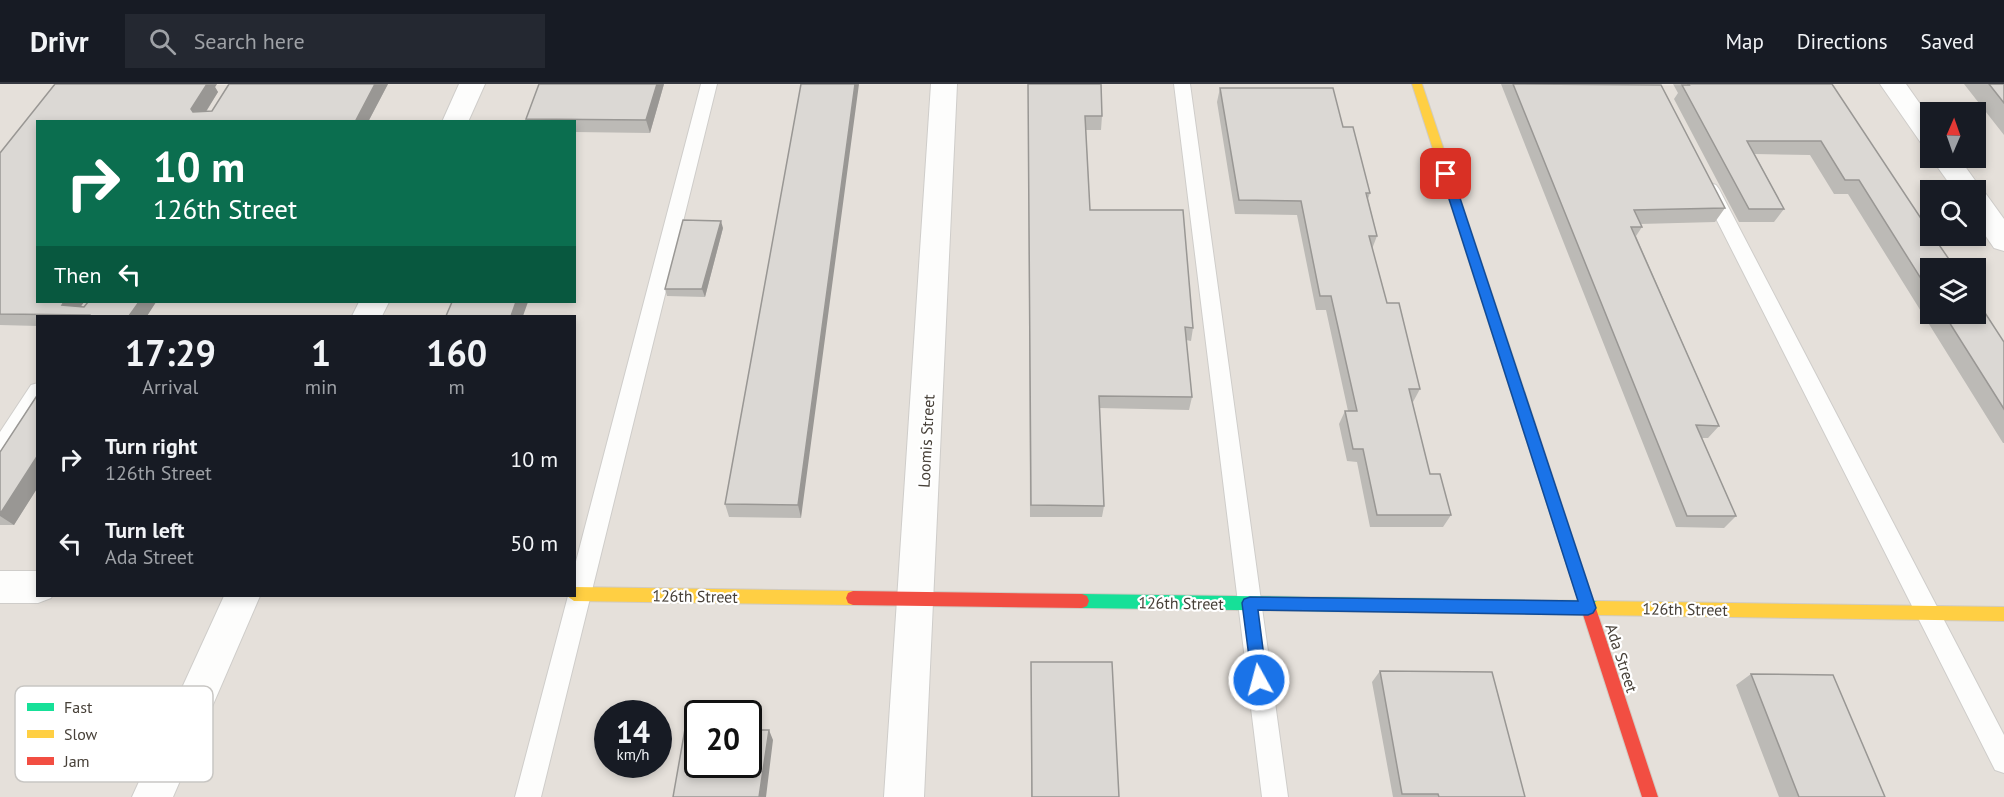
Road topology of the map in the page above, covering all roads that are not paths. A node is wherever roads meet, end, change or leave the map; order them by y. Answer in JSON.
{"nodes":[{"id":1,"x":472,"y":84,"type":"edge"},
{"id":2,"x":709,"y":84,"type":"edge"},
{"id":3,"x":944,"y":84,"type":"edge"},
{"id":4,"x":1182,"y":84,"type":"edge"},
{"id":5,"x":1417,"y":84,"type":"edge"},
{"id":6,"x":1893,"y":84,"type":"edge"},
{"id":7,"x":456,"y":120,"type":"edge"},
{"id":8,"x":1920,"y":123,"type":"edge"},
{"id":9,"x":1699,"y":168,"type":"edge"},
{"id":10,"x":1986,"y":215,"type":"edge"},
{"id":11,"x":2004,"y":241,"type":"edge"},
{"id":12,"x":36,"y":394,"type":"edge"},
{"id":13,"x":0,"y":450,"type":"edge"},
{"id":14,"x":0,"y":587,"type":"edge"},
{"id":15,"x":36,"y":587,"type":"edge"},
{"id":16,"x":577,"y":594,"type":"edge"},
{"id":17,"x":242,"y":597,"type":"edge"},
{"id":18,"x":917,"y":599,"type":"junction"},
{"id":19,"x":1250,"y":603,"type":"junction"},
{"id":20,"x":1588,"y":608,"type":"junction"},
{"id":21,"x":1928,"y":613,"type":"junction"},
{"id":22,"x":2004,"y":614,"type":"edge"},
{"id":23,"x":202,"y":686,"type":"edge"},
{"id":24,"x":2004,"y":761,"type":"edge"},
{"id":25,"x":159,"y":782,"type":"edge"},
{"id":26,"x":152,"y":797,"type":"edge"},
{"id":27,"x":528,"y":797,"type":"edge"},
{"id":28,"x":904,"y":797,"type":"edge"},
{"id":29,"x":1275,"y":797,"type":"edge"},
{"id":30,"x":1650,"y":797,"type":"edge"}],
"edges":[{"from":1,"to":7,"type":"street"},
{"from":2,"to":16,"type":"lane"},
{"from":3,"to":18,"type":"street","name":"Loomis Street"},
{"from":4,"to":19,"type":"lane"},
{"from":5,"to":20,"type":"street","name":"Ada Street"},
{"from":6,"to":8,"type":"street"},
{"from":9,"to":21,"type":"lane"},
{"from":10,"to":11,"type":"street"},
{"from":12,"to":13,"type":"lane"},
{"from":14,"to":15,"type":"street"},
{"from":16,"to":18,"type":"street","name":"126th Street"},
{"from":16,"to":27,"type":"lane"},
{"from":17,"to":23,"type":"street"},
{"from":18,"to":19,"type":"street","name":"126th Street"},
{"from":18,"to":28,"type":"street","name":"Loomis Street"},
{"from":19,"to":20,"type":"street","name":"126th Street"},
{"from":19,"to":29,"type":"lane"},
{"from":20,"to":21,"type":"street","name":"126th Street"},
{"from":20,"to":30,"type":"street","name":"Ada Street"},
{"from":21,"to":22,"type":"street","name":"126th Street"},
{"from":21,"to":24,"type":"lane"},
{"from":25,"to":26,"type":"street"}]}
